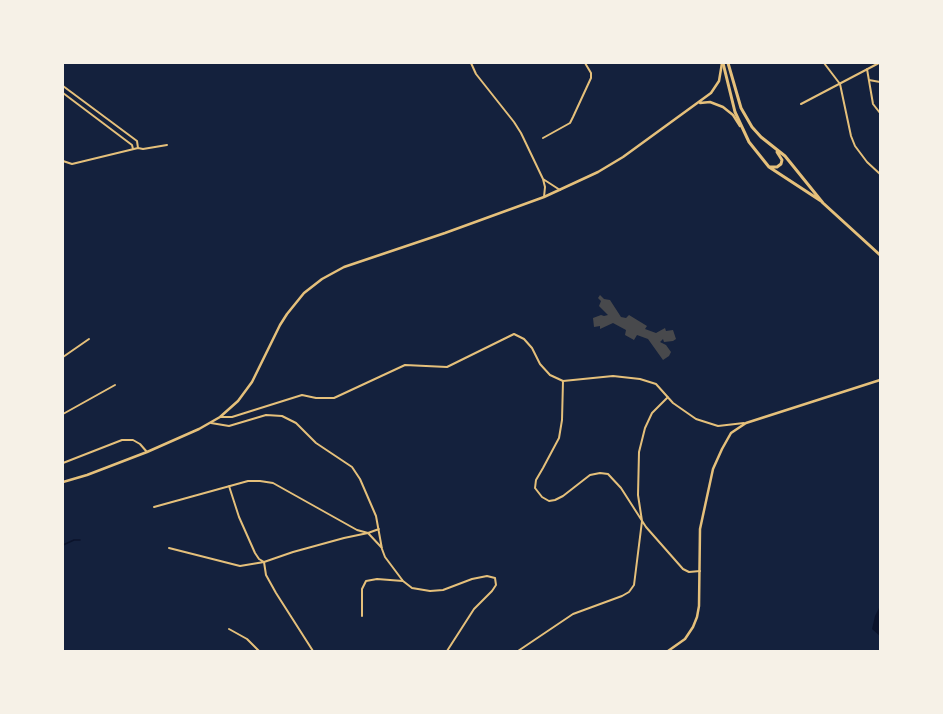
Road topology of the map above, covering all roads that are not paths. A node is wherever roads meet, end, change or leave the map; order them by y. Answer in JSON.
{"nodes":[{"id":1,"x":471,"y":63,"type":"edge"},
{"id":2,"x":585,"y":63,"type":"edge"},
{"id":3,"x":722,"y":63,"type":"edge"},
{"id":4,"x":728,"y":63,"type":"edge"},
{"id":5,"x":824,"y":63,"type":"edge"},
{"id":6,"x":879,"y":63,"type":"edge"},
{"id":7,"x":867,"y":70,"type":"junction"},
{"id":8,"x":869,"y":80,"type":"junction"},
{"id":9,"x":880,"y":82,"type":"edge"},
{"id":10,"x":840,"y":84,"type":"junction"},
{"id":11,"x":63,"y":86,"type":"edge"},
{"id":12,"x":63,"y":93,"type":"edge"},
{"id":13,"x":697,"y":104,"type":"junction"},
{"id":14,"x":801,"y":104,"type":"dead end"},
{"id":15,"x":89,"y":106,"type":"junction"},
{"id":16,"x":86,"y":110,"type":"junction"},
{"id":17,"x":880,"y":113,"type":"edge"},
{"id":18,"x":740,"y":126,"type":"junction"},
{"id":19,"x":543,"y":138,"type":"dead end"},
{"id":20,"x":167,"y":145,"type":"dead end"},
{"id":21,"x":138,"y":148,"type":"junction"},
{"id":22,"x":133,"y":150,"type":"junction"},
{"id":23,"x":775,"y":150,"type":"junction"},
{"id":24,"x":63,"y":161,"type":"edge"},
{"id":25,"x":769,"y":167,"type":"junction"},
{"id":26,"x":880,"y":174,"type":"edge"},
{"id":27,"x":543,"y":179,"type":"junction"},
{"id":28,"x":560,"y":190,"type":"junction"},
{"id":29,"x":544,"y":197,"type":"junction"},
{"id":30,"x":823,"y":203,"type":"junction"},
{"id":31,"x":880,"y":255,"type":"edge"},
{"id":32,"x":89,"y":339,"type":"dead end"},
{"id":33,"x":63,"y":357,"type":"edge"},
{"id":34,"x":880,"y":380,"type":"edge"},
{"id":35,"x":563,"y":382,"type":"junction"},
{"id":36,"x":115,"y":385,"type":"dead end"},
{"id":37,"x":668,"y":397,"type":"junction"},
{"id":38,"x":63,"y":414,"type":"edge"},
{"id":39,"x":220,"y":417,"type":"junction"},
{"id":40,"x":211,"y":423,"type":"junction"},
{"id":41,"x":746,"y":423,"type":"junction"},
{"id":42,"x":147,"y":452,"type":"junction"},
{"id":43,"x":63,"y":463,"type":"edge"},
{"id":44,"x":63,"y":482,"type":"edge"},
{"id":45,"x":229,"y":486,"type":"junction"},
{"id":46,"x":154,"y":507,"type":"dead end"},
{"id":47,"x":642,"y":522,"type":"junction"},
{"id":48,"x":380,"y":529,"type":"junction"},
{"id":49,"x":368,"y":533,"type":"junction"},
{"id":50,"x":169,"y":548,"type":"dead end"},
{"id":51,"x":382,"y":549,"type":"junction"},
{"id":52,"x":264,"y":562,"type":"junction"},
{"id":53,"x":700,"y":571,"type":"junction"},
{"id":54,"x":403,"y":581,"type":"junction"},
{"id":55,"x":362,"y":616,"type":"dead end"},
{"id":56,"x":229,"y":629,"type":"dead end"},
{"id":57,"x":259,"y":651,"type":"edge"},
{"id":58,"x":313,"y":651,"type":"edge"},
{"id":59,"x":447,"y":651,"type":"edge"},
{"id":60,"x":518,"y":651,"type":"edge"},
{"id":61,"x":668,"y":651,"type":"edge"}],
"edges":[{"from":1,"to":27,"type":"street"},
{"from":2,"to":19,"type":"street"},
{"from":3,"to":13,"type":"street"},
{"from":3,"to":18,"type":"main road"},
{"from":4,"to":23,"type":"main road"},
{"from":5,"to":10,"type":"street"},
{"from":6,"to":7,"type":"street"},
{"from":7,"to":8,"type":"street"},
{"from":7,"to":10,"type":"street"},
{"from":8,"to":9,"type":"street"},
{"from":8,"to":17,"type":"street"},
{"from":10,"to":14,"type":"street"},
{"from":10,"to":26,"type":"street"},
{"from":11,"to":15,"type":"street"},
{"from":12,"to":16,"type":"street"},
{"from":13,"to":18,"type":"street"},
{"from":13,"to":28,"type":"street"},
{"from":15,"to":16,"type":"street"},
{"from":15,"to":21,"type":"street"},
{"from":16,"to":22,"type":"street"},
{"from":18,"to":25,"type":"main road"},
{"from":20,"to":21,"type":"street"},
{"from":21,"to":22,"type":"street"},
{"from":22,"to":24,"type":"street"},
{"from":23,"to":25,"type":"main road"},
{"from":23,"to":30,"type":"main road"},
{"from":25,"to":30,"type":"main road"},
{"from":27,"to":28,"type":"street"},
{"from":27,"to":29,"type":"street"},
{"from":28,"to":29,"type":"street"},
{"from":29,"to":39,"type":"street"},
{"from":30,"to":31,"type":"main road"},
{"from":32,"to":33,"type":"street"},
{"from":34,"to":41,"type":"street"},
{"from":35,"to":37,"type":"street"},
{"from":35,"to":39,"type":"street"},
{"from":35,"to":47,"type":"street"},
{"from":36,"to":38,"type":"street"},
{"from":37,"to":41,"type":"street"},
{"from":37,"to":47,"type":"street"},
{"from":39,"to":40,"type":"street"},
{"from":40,"to":42,"type":"street"},
{"from":40,"to":48,"type":"street"},
{"from":41,"to":53,"type":"street"},
{"from":42,"to":43,"type":"street"},
{"from":42,"to":44,"type":"street"},
{"from":45,"to":46,"type":"street"},
{"from":45,"to":49,"type":"street"},
{"from":45,"to":52,"type":"street"},
{"from":47,"to":53,"type":"street"},
{"from":47,"to":60,"type":"street"},
{"from":48,"to":49,"type":"street"},
{"from":48,"to":51,"type":"street"},
{"from":49,"to":51,"type":"street"},
{"from":49,"to":52,"type":"street"},
{"from":50,"to":52,"type":"street"},
{"from":51,"to":54,"type":"street"},
{"from":52,"to":58,"type":"street"},
{"from":53,"to":61,"type":"street"},
{"from":54,"to":55,"type":"street"},
{"from":54,"to":59,"type":"street"},
{"from":56,"to":57,"type":"street"}]}
